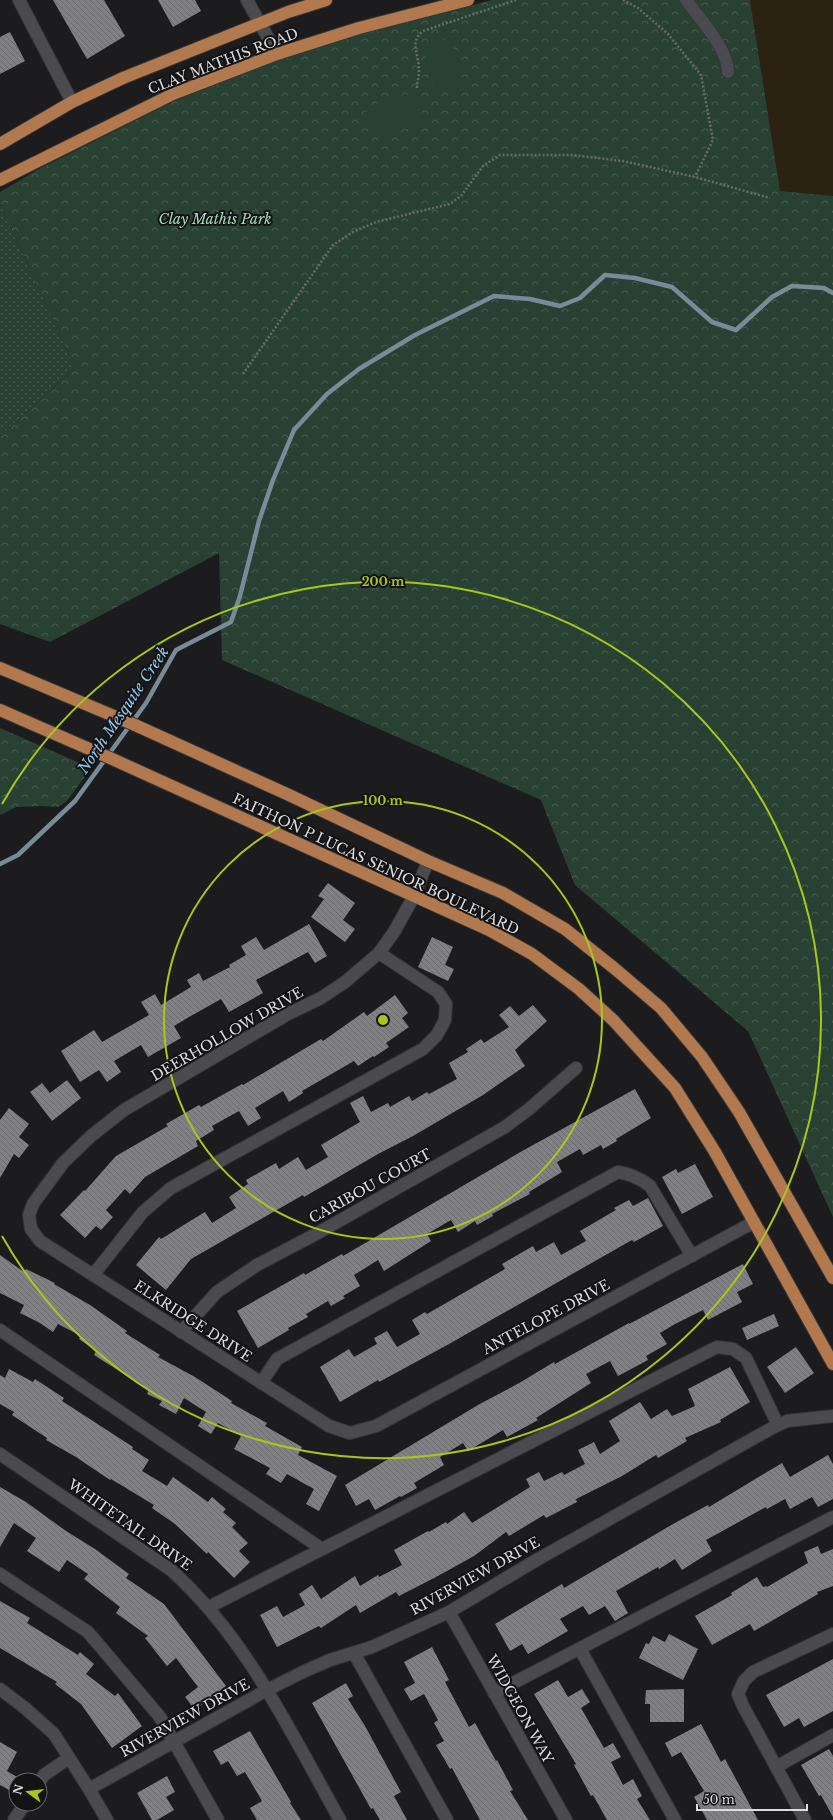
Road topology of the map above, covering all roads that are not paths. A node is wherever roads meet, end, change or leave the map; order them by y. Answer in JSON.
{"nodes":[{"id":1,"x":19,"y":0,"type":"edge"},
{"id":2,"x":247,"y":0,"type":"edge"},
{"id":3,"x":326,"y":0,"type":"edge"},
{"id":4,"x":468,"y":0,"type":"edge"},
{"id":5,"x":686,"y":0,"type":"edge"},
{"id":6,"x":261,"y":24,"type":"junction"},
{"id":7,"x":277,"y":54,"type":"junction"},
{"id":8,"x":728,"y":72,"type":"dead end"},
{"id":9,"x":72,"y":102,"type":"junction"},
{"id":10,"x":0,"y":144,"type":"edge"},
{"id":11,"x":0,"y":180,"type":"edge"},
{"id":12,"x":0,"y":668,"type":"edge"},
{"id":13,"x":0,"y":710,"type":"edge"},
{"id":14,"x":428,"y":861,"type":"junction"},
{"id":15,"x":414,"y":896,"type":"junction"},
{"id":16,"x":379,"y":953,"type":"junction"},
{"id":17,"x":576,"y":1068,"type":"dead end"},
{"id":18,"x":754,"y":1222,"type":"junction"},
{"id":19,"x":29,"y":1223,"type":"joint"},
{"id":20,"x":692,"y":1256,"type":"junction"},
{"id":21,"x":93,"y":1275,"type":"junction"},
{"id":22,"x":833,"y":1278,"type":"edge"},
{"id":23,"x":0,"y":1330,"type":"edge"},
{"id":24,"x":181,"y":1332,"type":"junction"},
{"id":25,"x":833,"y":1364,"type":"edge"},
{"id":26,"x":261,"y":1383,"type":"junction"},
{"id":27,"x":831,"y":1419,"type":"edge"},
{"id":28,"x":778,"y":1425,"type":"junction"},
{"id":29,"x":350,"y":1434,"type":"joint"},
{"id":30,"x":0,"y":1454,"type":"edge"},
{"id":31,"x":833,"y":1517,"type":"edge"},
{"id":32,"x":322,"y":1549,"type":"junction"},
{"id":33,"x":0,"y":1574,"type":"edge"},
{"id":34,"x":209,"y":1607,"type":"junction"},
{"id":35,"x":449,"y":1612,"type":"junction"},
{"id":36,"x":833,"y":1634,"type":"edge"},
{"id":37,"x":580,"y":1649,"type":"junction"},
{"id":38,"x":354,"y":1653,"type":"junction"},
{"id":39,"x":267,"y":1690,"type":"junction"},
{"id":40,"x":1,"y":1691,"type":"edge"},
{"id":41,"x":494,"y":1693,"type":"junction"},
{"id":42,"x":833,"y":1735,"type":"edge"},
{"id":43,"x":174,"y":1742,"type":"junction"},
{"id":44,"x":69,"y":1758,"type":"junction"},
{"id":45,"x":776,"y":1767,"type":"junction"},
{"id":46,"x":48,"y":1772,"type":"edge"},
{"id":47,"x":89,"y":1789,"type":"junction"},
{"id":48,"x":107,"y":1820,"type":"edge"},
{"id":49,"x":218,"y":1820,"type":"edge"},
{"id":50,"x":340,"y":1820,"type":"edge"},
{"id":51,"x":447,"y":1820,"type":"edge"},
{"id":52,"x":566,"y":1820,"type":"edge"},
{"id":53,"x":675,"y":1820,"type":"edge"},
{"id":54,"x":805,"y":1820,"type":"edge"}],
"edges":[{"from":1,"to":9,"type":"street"},
{"from":2,"to":6,"type":"street"},
{"from":3,"to":6,"type":"main road","name":"CLAY MATHIS ROAD"},
{"from":4,"to":7,"type":"main road","name":"CLAY MATHIS ROAD"},
{"from":5,"to":8,"type":"street"},
{"from":6,"to":7,"type":"street"},
{"from":6,"to":9,"type":"main road","name":"CLAY MATHIS ROAD"},
{"from":7,"to":11,"type":"main road","name":"CLAY MATHIS ROAD"},
{"from":9,"to":10,"type":"main road","name":"CLAY MATHIS ROAD"},
{"from":12,"to":14,"type":"main road","name":"FAITHON P LUCAS SENIOR BOULEVARD"},
{"from":13,"to":15,"type":"main road","name":"FAITHON P LUCAS SENIOR BOULEVARD"},
{"from":14,"to":15,"type":"street","name":"DEERHOLLOW DRIVE"},
{"from":14,"to":22,"type":"main road","name":"FAITHON P LUCAS SENIOR BOULEVARD"},
{"from":15,"to":16,"type":"street","name":"DEERHOLLOW DRIVE"},
{"from":15,"to":18,"type":"main road","name":"FAITHON P LUCAS SENIOR BOULEVARD"},
{"from":16,"to":19,"type":"street","name":"DEERHOLLOW DRIVE"},
{"from":16,"to":21,"type":"street"},
{"from":17,"to":24,"type":"street","name":"CARIBOU COURT"},
{"from":18,"to":20,"type":"street","name":"ANTELOPE DRIVE"},
{"from":18,"to":25,"type":"main road","name":"FAITHON P LUCAS SENIOR BOULEVARD"},
{"from":19,"to":21,"type":"street","name":"ELKRIDGE DRIVE"},
{"from":20,"to":26,"type":"street"},
{"from":20,"to":29,"type":"street","name":"ANTELOPE DRIVE"},
{"from":21,"to":24,"type":"street","name":"ELKRIDGE DRIVE"},
{"from":23,"to":32,"type":"street"},
{"from":24,"to":26,"type":"street","name":"ELKRIDGE DRIVE"},
{"from":26,"to":29,"type":"street","name":"ELKRIDGE DRIVE"},
{"from":27,"to":28,"type":"street","name":"RIVERVIEW DRIVE"},
{"from":28,"to":32,"type":"street"},
{"from":28,"to":35,"type":"street","name":"RIVERVIEW DRIVE"},
{"from":30,"to":34,"type":"street","name":"WHITETAIL DRIVE"},
{"from":31,"to":37,"type":"street"},
{"from":32,"to":34,"type":"street"},
{"from":33,"to":43,"type":"street"},
{"from":34,"to":39,"type":"street","name":"WHITETAIL DRIVE"},
{"from":35,"to":38,"type":"street","name":"RIVERVIEW DRIVE"},
{"from":35,"to":41,"type":"street","name":"WIDGEON WAY"},
{"from":36,"to":45,"type":"street"},
{"from":37,"to":41,"type":"street"},
{"from":37,"to":53,"type":"street"},
{"from":38,"to":39,"type":"street","name":"RIVERVIEW DRIVE"},
{"from":38,"to":51,"type":"street"},
{"from":39,"to":43,"type":"street","name":"RIVERVIEW DRIVE"},
{"from":39,"to":50,"type":"street","name":"WHITETAIL DRIVE"},
{"from":40,"to":44,"type":"street"},
{"from":41,"to":52,"type":"street","name":"WIDGEON WAY"},
{"from":42,"to":45,"type":"street"},
{"from":43,"to":47,"type":"street","name":"RIVERVIEW DRIVE"},
{"from":43,"to":49,"type":"street"},
{"from":44,"to":46,"type":"street"},
{"from":44,"to":47,"type":"street"},
{"from":45,"to":54,"type":"street"},
{"from":47,"to":48,"type":"street"}]}
